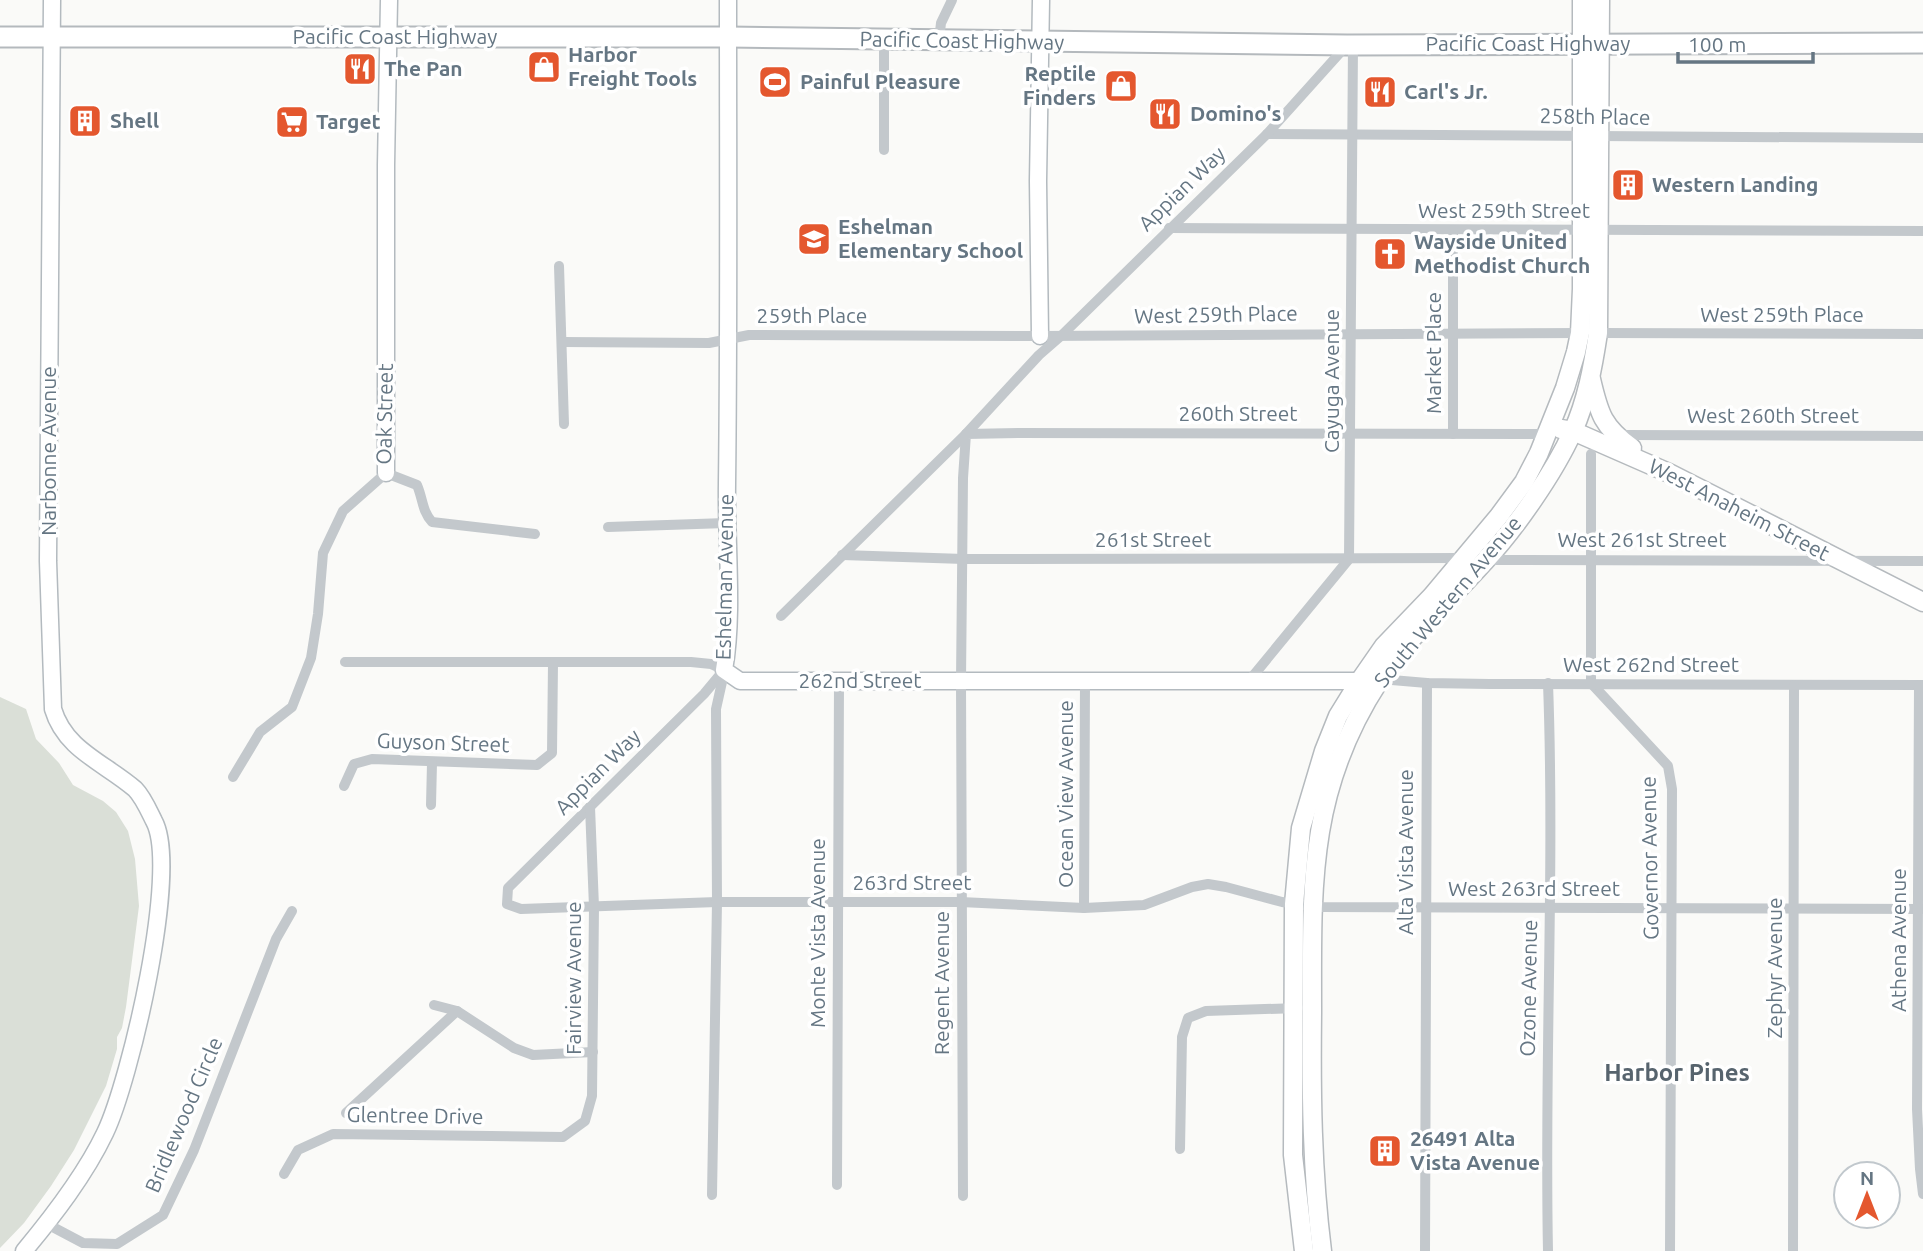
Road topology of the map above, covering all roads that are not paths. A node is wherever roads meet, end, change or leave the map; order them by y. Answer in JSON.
{"nodes":[{"id":1,"x":52,"y":0,"type":"edge"},
{"id":2,"x":389,"y":0,"type":"edge"},
{"id":3,"x":728,"y":0,"type":"edge"},
{"id":4,"x":952,"y":0,"type":"edge"},
{"id":5,"x":1041,"y":0,"type":"edge"},
{"id":6,"x":1582,"y":0,"type":"edge"},
{"id":7,"x":1600,"y":0,"type":"edge"},
{"id":8,"x":52,"y":36,"type":"junction"},
{"id":9,"x":0,"y":37,"type":"edge"},
{"id":10,"x":389,"y":37,"type":"junction"},
{"id":11,"x":728,"y":37,"type":"junction"},
{"id":12,"x":884,"y":40,"type":"junction"},
{"id":13,"x":939,"y":40,"type":"junction"},
{"id":14,"x":1042,"y":42,"type":"junction"},
{"id":15,"x":1591,"y":43,"type":"junction"},
{"id":16,"x":1923,"y":43,"type":"edge"},
{"id":17,"x":1350,"y":45,"type":"junction"},
{"id":18,"x":1267,"y":134,"type":"junction"},
{"id":19,"x":1352,"y":134,"type":"junction"},
{"id":20,"x":1591,"y":137,"type":"junction"},
{"id":21,"x":1923,"y":138,"type":"edge"},
{"id":22,"x":884,"y":150,"type":"dead end"},
{"id":23,"x":1169,"y":228,"type":"junction"},
{"id":24,"x":1353,"y":229,"type":"junction"},
{"id":25,"x":1453,"y":230,"type":"junction"},
{"id":26,"x":1582,"y":231,"type":"junction"},
{"id":27,"x":1600,"y":231,"type":"junction"},
{"id":28,"x":1923,"y":231,"type":"edge"},
{"id":29,"x":559,"y":266,"type":"dead end"},
{"id":30,"x":1351,"y":332,"type":"junction"},
{"id":31,"x":1589,"y":333,"type":"junction"},
{"id":32,"x":1454,"y":334,"type":"junction"},
{"id":33,"x":1923,"y":334,"type":"edge"},
{"id":34,"x":1062,"y":335,"type":"junction"},
{"id":35,"x":1040,"y":336,"type":"junction"},
{"id":36,"x":729,"y":338,"type":"junction"},
{"id":37,"x":563,"y":342,"type":"junction"},
{"id":38,"x":1039,"y":355,"type":"junction"},
{"id":39,"x":1590,"y":377,"type":"junction"},
{"id":40,"x":564,"y":424,"type":"dead end"},
{"id":41,"x":1551,"y":427,"type":"junction"},
{"id":42,"x":1573,"y":431,"type":"junction"},
{"id":43,"x":1350,"y":433,"type":"junction"},
{"id":44,"x":966,"y":434,"type":"junction"},
{"id":45,"x":1453,"y":434,"type":"junction"},
{"id":46,"x":1624,"y":435,"type":"dead end"},
{"id":47,"x":1923,"y":436,"type":"edge"},
{"id":48,"x":1591,"y":454,"type":"dead end"},
{"id":49,"x":1654,"y":466,"type":"junction"},
{"id":50,"x":386,"y":473,"type":"junction"},
{"id":51,"x":726,"y":523,"type":"junction"},
{"id":52,"x":608,"y":527,"type":"dead end"},
{"id":53,"x":535,"y":534,"type":"dead end"},
{"id":54,"x":842,"y":555,"type":"junction"},
{"id":55,"x":1463,"y":558,"type":"junction"},
{"id":56,"x":1592,"y":558,"type":"junction"},
{"id":57,"x":964,"y":559,"type":"junction"},
{"id":58,"x":1349,"y":559,"type":"junction"},
{"id":59,"x":1487,"y":559,"type":"junction"},
{"id":60,"x":1839,"y":561,"type":"junction"},
{"id":61,"x":1923,"y":561,"type":"edge"},
{"id":62,"x":1923,"y":602,"type":"edge"},
{"id":63,"x":781,"y":616,"type":"dead end"},
{"id":64,"x":345,"y":662,"type":"dead end"},
{"id":65,"x":553,"y":663,"type":"junction"},
{"id":66,"x":724,"y":670,"type":"junction"},
{"id":67,"x":1380,"y":679,"type":"junction"},
{"id":68,"x":961,"y":681,"type":"junction"},
{"id":69,"x":1085,"y":681,"type":"junction"},
{"id":70,"x":839,"y":682,"type":"junction"},
{"id":71,"x":1248,"y":682,"type":"junction"},
{"id":72,"x":1359,"y":682,"type":"junction"},
{"id":73,"x":1427,"y":683,"type":"junction"},
{"id":74,"x":1591,"y":683,"type":"junction"},
{"id":75,"x":1548,"y":684,"type":"junction"},
{"id":76,"x":1794,"y":685,"type":"junction"},
{"id":77,"x":1921,"y":685,"type":"edge"},
{"id":78,"x":432,"y":763,"type":"junction"},
{"id":79,"x":233,"y":777,"type":"dead end"},
{"id":80,"x":344,"y":786,"type":"dead end"},
{"id":81,"x":431,"y":805,"type":"dead end"},
{"id":82,"x":590,"y":807,"type":"junction"},
{"id":83,"x":717,"y":902,"type":"junction"},
{"id":84,"x":837,"y":902,"type":"junction"},
{"id":85,"x":961,"y":902,"type":"junction"},
{"id":86,"x":507,"y":904,"type":"joint"},
{"id":87,"x":1303,"y":905,"type":"junction"},
{"id":88,"x":594,"y":907,"type":"junction"},
{"id":89,"x":1549,"y":907,"type":"junction"},
{"id":90,"x":1084,"y":908,"type":"junction"},
{"id":91,"x":1425,"y":908,"type":"junction"},
{"id":92,"x":1670,"y":908,"type":"junction"},
{"id":93,"x":1794,"y":908,"type":"junction"},
{"id":94,"x":1921,"y":909,"type":"edge"},
{"id":95,"x":292,"y":911,"type":"dead end"},
{"id":96,"x":434,"y":1005,"type":"dead end"},
{"id":97,"x":1303,"y":1008,"type":"junction"},
{"id":98,"x":457,"y":1012,"type":"junction"},
{"id":99,"x":593,"y":1052,"type":"junction"},
{"id":100,"x":346,"y":1113,"type":"dead end"},
{"id":101,"x":563,"y":1137,"type":"joint"},
{"id":102,"x":1180,"y":1149,"type":"dead end"},
{"id":103,"x":284,"y":1174,"type":"dead end"},
{"id":104,"x":837,"y":1185,"type":"dead end"},
{"id":105,"x":1923,"y":1194,"type":"edge"},
{"id":106,"x":712,"y":1195,"type":"dead end"},
{"id":107,"x":963,"y":1196,"type":"dead end"},
{"id":108,"x":47,"y":1224,"type":"junction"},
{"id":109,"x":24,"y":1251,"type":"edge"},
{"id":110,"x":1304,"y":1251,"type":"edge"},
{"id":111,"x":1322,"y":1251,"type":"edge"},
{"id":112,"x":1426,"y":1251,"type":"edge"},
{"id":113,"x":1548,"y":1251,"type":"edge"},
{"id":114,"x":1670,"y":1251,"type":"edge"},
{"id":115,"x":1793,"y":1251,"type":"edge"}],
"edges":[{"from":1,"to":8,"type":"street","name":"Narbonne Avenue"},
{"from":2,"to":10,"type":"street","name":"Oak Street"},
{"from":3,"to":11,"type":"street","name":"Eshelman Avenue"},
{"from":4,"to":13,"type":"street"},
{"from":5,"to":14,"type":"street"},
{"from":6,"to":15,"type":"main road","name":"South Western Avenue"},
{"from":7,"to":15,"type":"main road","name":"South Western Avenue"},
{"from":8,"to":9,"type":"highway","name":"Pacific Coast Highway"},
{"from":8,"to":10,"type":"highway","name":"Pacific Coast Highway"},
{"from":8,"to":108,"type":"street","name":"Narbonne Avenue"},
{"from":10,"to":11,"type":"highway","name":"Pacific Coast Highway"},
{"from":10,"to":50,"type":"street","name":"Oak Street"},
{"from":11,"to":12,"type":"highway","name":"Pacific Coast Highway"},
{"from":11,"to":36,"type":"street","name":"Eshelman Avenue"},
{"from":12,"to":13,"type":"highway","name":"Pacific Coast Highway"},
{"from":12,"to":22,"type":"street"},
{"from":13,"to":14,"type":"highway","name":"Pacific Coast Highway"},
{"from":14,"to":17,"type":"highway","name":"Pacific Coast Highway"},
{"from":14,"to":35,"type":"street"},
{"from":15,"to":16,"type":"highway","name":"Pacific Coast Highway"},
{"from":15,"to":17,"type":"highway","name":"Pacific Coast Highway"},
{"from":15,"to":20,"type":"main road","name":"South Western Avenue"},
{"from":17,"to":18,"type":"street","name":"Appian Way"},
{"from":17,"to":19,"type":"street","name":"Cayuga Avenue"},
{"from":18,"to":19,"type":"street","name":"258th Place"},
{"from":18,"to":23,"type":"street","name":"Appian Way"},
{"from":19,"to":20,"type":"street","name":"258th Place"},
{"from":19,"to":24,"type":"street","name":"Cayuga Avenue"},
{"from":20,"to":21,"type":"street","name":"258th Place"},
{"from":20,"to":26,"type":"main road","name":"South Western Avenue"},
{"from":20,"to":27,"type":"main road","name":"South Western Avenue"},
{"from":23,"to":24,"type":"street","name":"West 259th Street"},
{"from":23,"to":34,"type":"street","name":"Appian Way"},
{"from":24,"to":25,"type":"street","name":"West 259th Street"},
{"from":24,"to":30,"type":"street","name":"Cayuga Avenue"},
{"from":25,"to":26,"type":"street","name":"West 259th Street"},
{"from":25,"to":32,"type":"street","name":"Market Place"},
{"from":26,"to":27,"type":"street","name":"West 259th Street"},
{"from":26,"to":31,"type":"main road","name":"South Western Avenue"},
{"from":27,"to":28,"type":"street","name":"West 259th Street"},
{"from":27,"to":31,"type":"main road","name":"South Western Avenue"},
{"from":29,"to":37,"type":"street"},
{"from":30,"to":32,"type":"street","name":"West 259th Place"},
{"from":30,"to":34,"type":"street","name":"West 259th Place"},
{"from":30,"to":43,"type":"street","name":"Cayuga Avenue"},
{"from":31,"to":32,"type":"street","name":"West 259th Place"},
{"from":31,"to":33,"type":"street","name":"West 259th Place"},
{"from":31,"to":39,"type":"main road","name":"South Western Avenue"},
{"from":31,"to":41,"type":"main road","name":"South Western Avenue"},
{"from":32,"to":45,"type":"street","name":"Market Place"},
{"from":34,"to":35,"type":"street","name":"259th Place"},
{"from":34,"to":38,"type":"street","name":"Appian Way"},
{"from":35,"to":36,"type":"street","name":"259th Place"},
{"from":35,"to":38,"type":"street"},
{"from":36,"to":37,"type":"street","name":"259th Place"},
{"from":36,"to":51,"type":"street","name":"Eshelman Avenue"},
{"from":37,"to":40,"type":"street"},
{"from":38,"to":44,"type":"street","name":"Appian Way"},
{"from":39,"to":42,"type":"main road","name":"South Western Avenue"},
{"from":39,"to":49,"type":"main road"},
{"from":41,"to":42,"type":"main road","name":"West Anaheim Street"},
{"from":41,"to":45,"type":"street","name":"260th Street"},
{"from":41,"to":55,"type":"main road","name":"South Western Avenue"},
{"from":42,"to":49,"type":"main road","name":"West Anaheim Street"},
{"from":42,"to":59,"type":"main road","name":"South Western Avenue"},
{"from":43,"to":44,"type":"street","name":"260th Street"},
{"from":43,"to":45,"type":"street","name":"260th Street"},
{"from":43,"to":58,"type":"street","name":"Cayuga Avenue"},
{"from":44,"to":54,"type":"street","name":"Appian Way"},
{"from":44,"to":57,"type":"street","name":"Regent Avenue"},
{"from":46,"to":47,"type":"street","name":"West 260th Street"},
{"from":48,"to":56,"type":"street"},
{"from":49,"to":60,"type":"main road","name":"West Anaheim Street"},
{"from":50,"to":53,"type":"street"},
{"from":50,"to":79,"type":"street","name":"Oak Street"},
{"from":51,"to":52,"type":"street"},
{"from":51,"to":66,"type":"street","name":"Eshelman Avenue"},
{"from":54,"to":57,"type":"street","name":"261st Street"},
{"from":54,"to":63,"type":"street","name":"Appian Way"},
{"from":55,"to":58,"type":"street","name":"261st Street"},
{"from":55,"to":72,"type":"main road","name":"South Western Avenue"},
{"from":56,"to":59,"type":"street","name":"West 261st Street"},
{"from":56,"to":60,"type":"street","name":"West 261st Street"},
{"from":56,"to":74,"type":"street"},
{"from":57,"to":58,"type":"street","name":"261st Street"},
{"from":57,"to":68,"type":"street","name":"Regent Avenue"},
{"from":58,"to":71,"type":"street"},
{"from":59,"to":67,"type":"main road","name":"South Western Avenue"},
{"from":60,"to":61,"type":"street","name":"West 261st Street"},
{"from":60,"to":62,"type":"main road","name":"West Anaheim Street"},
{"from":64,"to":65,"type":"street","name":"262nd Street"},
{"from":65,"to":66,"type":"street","name":"262nd Street"},
{"from":65,"to":78,"type":"street","name":"Guyson Street"},
{"from":66,"to":70,"type":"street","name":"262nd Street"},
{"from":66,"to":82,"type":"street","name":"Appian Way"},
{"from":66,"to":83,"type":"street","name":"Eshelman Avenue"},
{"from":67,"to":72,"type":"street","name":"262nd Street"},
{"from":67,"to":73,"type":"street","name":"West 262nd Street"},
{"from":67,"to":87,"type":"main road","name":"South Western Avenue"},
{"from":68,"to":69,"type":"street","name":"262nd Street"},
{"from":68,"to":70,"type":"street","name":"262nd Street"},
{"from":68,"to":85,"type":"street","name":"Regent Avenue"},
{"from":69,"to":71,"type":"street","name":"262nd Street"},
{"from":69,"to":90,"type":"street","name":"Ocean View Avenue"},
{"from":70,"to":84,"type":"street","name":"Monte Vista Avenue"},
{"from":71,"to":72,"type":"street","name":"262nd Street"},
{"from":72,"to":87,"type":"main road","name":"South Western Avenue"},
{"from":73,"to":75,"type":"street","name":"West 262nd Street"},
{"from":73,"to":91,"type":"street","name":"Alta Vista Avenue"},
{"from":74,"to":75,"type":"street","name":"West 262nd Street"},
{"from":74,"to":76,"type":"street","name":"West 262nd Street"},
{"from":74,"to":92,"type":"street","name":"Governor Avenue"},
{"from":75,"to":89,"type":"street","name":"Ozone Avenue"},
{"from":76,"to":77,"type":"street","name":"West 262nd Street"},
{"from":76,"to":93,"type":"street","name":"Zephyr Avenue"},
{"from":77,"to":94,"type":"street","name":"Athena Avenue"},
{"from":78,"to":80,"type":"street","name":"Guyson Street"},
{"from":78,"to":81,"type":"street"},
{"from":82,"to":86,"type":"street","name":"Appian Way"},
{"from":82,"to":88,"type":"street","name":"Fairview Avenue"},
{"from":83,"to":84,"type":"street","name":"263rd Street"},
{"from":83,"to":88,"type":"street","name":"263rd Street"},
{"from":83,"to":106,"type":"street","name":"Eshelman Avenue"},
{"from":84,"to":85,"type":"street","name":"263rd Street"},
{"from":84,"to":104,"type":"street","name":"Monte Vista Avenue"},
{"from":85,"to":90,"type":"street","name":"263rd Street"},
{"from":85,"to":107,"type":"street","name":"Regent Avenue"},
{"from":86,"to":88,"type":"street","name":"263rd Street"},
{"from":87,"to":90,"type":"street","name":"263rd Street"},
{"from":87,"to":91,"type":"street","name":"West 263rd Street"},
{"from":87,"to":97,"type":"main road","name":"South Western Avenue"},
{"from":88,"to":99,"type":"street","name":"Fairview Avenue"},
{"from":89,"to":91,"type":"street","name":"West 263rd Street"},
{"from":89,"to":92,"type":"street","name":"West 263rd Street"},
{"from":89,"to":113,"type":"street","name":"Ozone Avenue"},
{"from":91,"to":112,"type":"street","name":"Alta Vista Avenue"},
{"from":92,"to":93,"type":"street","name":"West 263rd Street"},
{"from":92,"to":114,"type":"street","name":"Governor Avenue"},
{"from":93,"to":94,"type":"street","name":"West 263rd Street"},
{"from":93,"to":115,"type":"street","name":"Zephyr Avenue"},
{"from":94,"to":105,"type":"street","name":"Athena Avenue"},
{"from":95,"to":108,"type":"street","name":"Bridlewood Circle"},
{"from":96,"to":98,"type":"street"},
{"from":97,"to":102,"type":"street"},
{"from":97,"to":110,"type":"main road","name":"South Western Avenue"},
{"from":97,"to":111,"type":"main road","name":"South Western Avenue"},
{"from":98,"to":99,"type":"street"},
{"from":98,"to":100,"type":"street"},
{"from":99,"to":101,"type":"street","name":"Fairview Avenue"},
{"from":101,"to":103,"type":"street","name":"Glentree Drive"},
{"from":108,"to":109,"type":"street","name":"Narbonne Avenue"}]}
